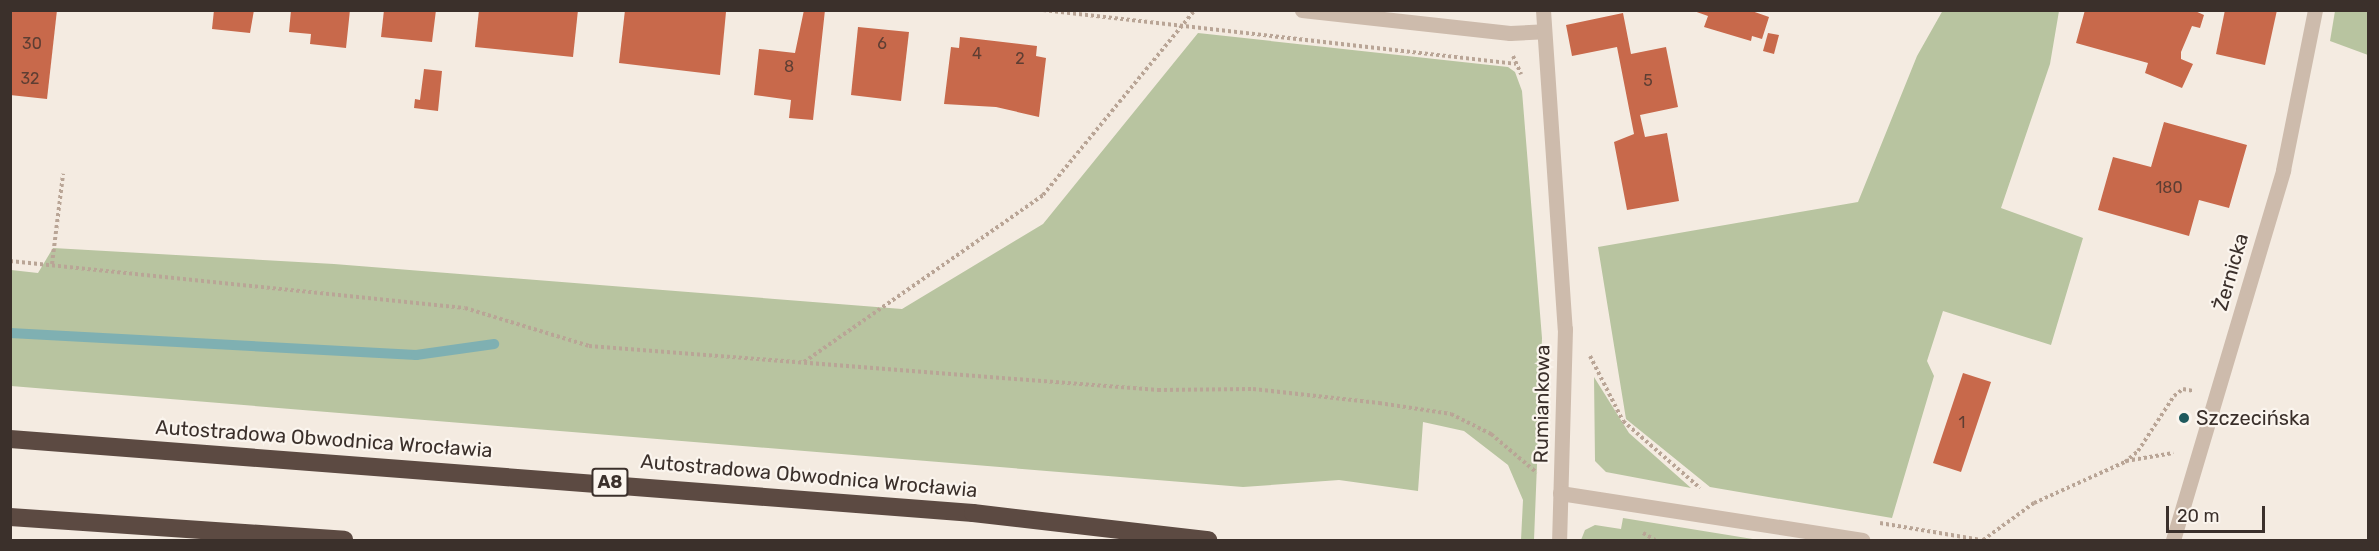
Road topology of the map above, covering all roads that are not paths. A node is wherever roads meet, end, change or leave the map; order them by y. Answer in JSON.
{"nodes":[{"id":1,"x":1302,"y":10,"type":"edge"},
{"id":2,"x":1543,"y":10,"type":"edge"},
{"id":3,"x":2315,"y":10,"type":"edge"},
{"id":4,"x":1544,"y":31,"type":"junction"},
{"id":5,"x":10,"y":439,"type":"edge"},
{"id":6,"x":1560,"y":493,"type":"junction"},
{"id":7,"x":10,"y":518,"type":"edge"},
{"id":8,"x":344,"y":540,"type":"edge"},
{"id":9,"x":1208,"y":540,"type":"edge"},
{"id":10,"x":1559,"y":540,"type":"edge"},
{"id":11,"x":1862,"y":540,"type":"edge"},
{"id":12,"x":2173,"y":540,"type":"edge"}],
"edges":[{"from":1,"to":4,"type":"street"},
{"from":2,"to":4,"type":"street","name":"Rumiankowa"},
{"from":3,"to":12,"type":"street","name":"Żernicka"},
{"from":4,"to":6,"type":"street","name":"Rumiankowa"},
{"from":5,"to":9,"type":"highway","name":"Autostradowa Obwodnica Wrocławia","number":"A8"},
{"from":6,"to":10,"type":"street","name":"Rumiankowa"},
{"from":6,"to":11,"type":"street"},
{"from":7,"to":8,"type":"highway"}]}
